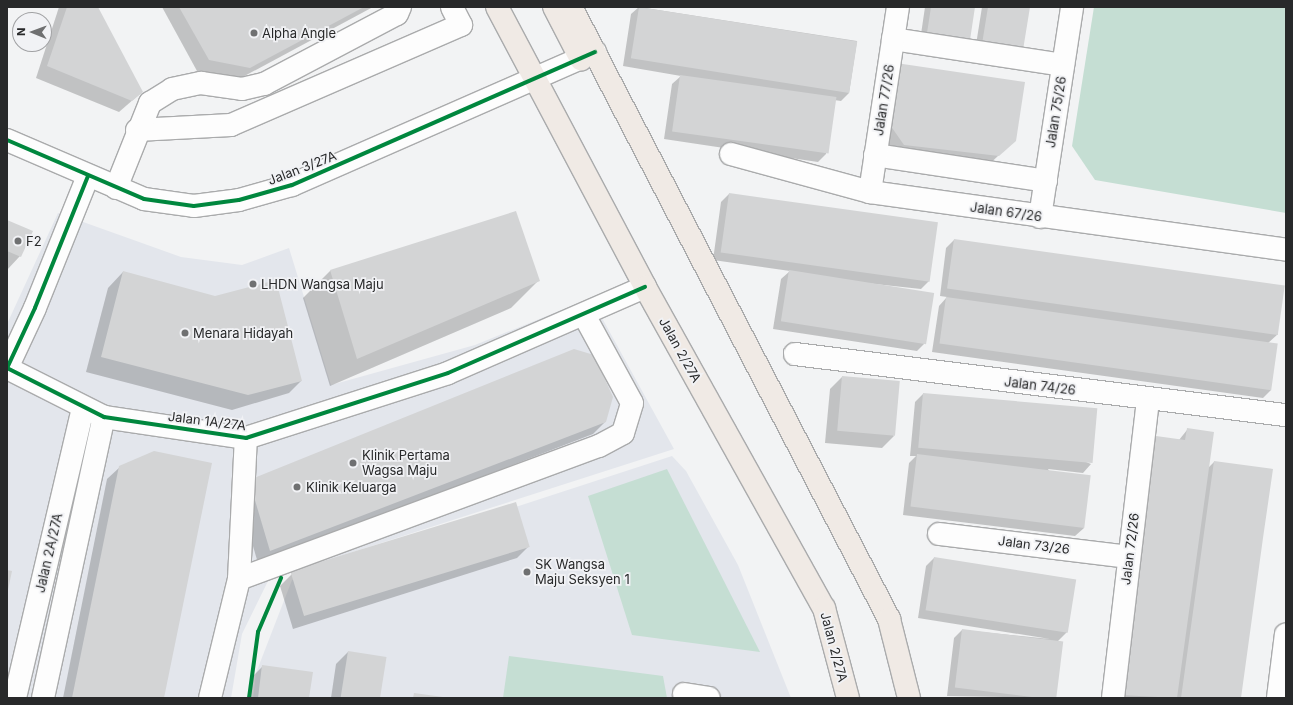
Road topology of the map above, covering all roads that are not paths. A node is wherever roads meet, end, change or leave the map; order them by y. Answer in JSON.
{"nodes":[{"id":1,"x":400,"y":7,"type":"edge"},
{"id":2,"x":452,"y":7,"type":"edge"},
{"id":3,"x":497,"y":7,"type":"edge"},
{"id":4,"x":554,"y":7,"type":"edge"},
{"id":5,"x":571,"y":7,"type":"edge"},
{"id":6,"x":894,"y":7,"type":"edge"},
{"id":7,"x":898,"y":7,"type":"edge"},
{"id":8,"x":1072,"y":7,"type":"edge"},
{"id":9,"x":893,"y":39,"type":"junction"},
{"id":10,"x":588,"y":56,"type":"junction"},
{"id":11,"x":1063,"y":65,"type":"junction"},
{"id":12,"x":536,"y":80,"type":"junction"},
{"id":13,"x":137,"y":130,"type":"junction"},
{"id":14,"x":7,"y":140,"type":"edge"},
{"id":15,"x":731,"y":154,"type":"dead end"},
{"id":16,"x":875,"y":155,"type":"junction"},
{"id":17,"x":88,"y":176,"type":"junction"},
{"id":18,"x":1046,"y":181,"type":"junction"},
{"id":19,"x":116,"y":188,"type":"junction"},
{"id":20,"x":870,"y":192,"type":"junction"},
{"id":21,"x":1040,"y":217,"type":"junction"},
{"id":22,"x":1286,"y":250,"type":"edge"},
{"id":23,"x":645,"y":287,"type":"junction"},
{"id":24,"x":584,"y":315,"type":"junction"},
{"id":25,"x":795,"y":354,"type":"dead end"},
{"id":26,"x":7,"y":368,"type":"edge"},
{"id":27,"x":1148,"y":400,"type":"junction"},
{"id":28,"x":83,"y":408,"type":"junction"},
{"id":29,"x":1286,"y":415,"type":"edge"},
{"id":30,"x":104,"y":418,"type":"junction"},
{"id":31,"x":246,"y":438,"type":"junction"},
{"id":32,"x":939,"y":534,"type":"dead end"},
{"id":33,"x":1129,"y":557,"type":"junction"},
{"id":34,"x":239,"y":579,"type":"junction"},
{"id":35,"x":1286,"y":634,"type":"edge"},
{"id":36,"x":684,"y":694,"type":"dead end"},
{"id":37,"x":844,"y":697,"type":"edge"},
{"id":38,"x":16,"y":698,"type":"edge"},
{"id":39,"x":43,"y":698,"type":"edge"},
{"id":40,"x":210,"y":698,"type":"edge"},
{"id":41,"x":709,"y":698,"type":"edge"},
{"id":42,"x":909,"y":698,"type":"edge"},
{"id":43,"x":1113,"y":698,"type":"edge"},
{"id":44,"x":1278,"y":698,"type":"edge"}],
"edges":[{"from":1,"to":13,"type":"street"},
{"from":2,"to":13,"type":"street"},
{"from":3,"to":12,"type":"main road","name":"Jalan 2/27A"},
{"from":4,"to":10,"type":"main road"},
{"from":5,"to":10,"type":"main road"},
{"from":6,"to":7,"type":"street"},
{"from":7,"to":9,"type":"street","name":"Jalan 77/26"},
{"from":8,"to":11,"type":"street","name":"Jalan 75/26"},
{"from":9,"to":11,"type":"street"},
{"from":9,"to":16,"type":"street","name":"Jalan 77/26"},
{"from":10,"to":12,"type":"street","name":"Jalan 3/27A"},
{"from":10,"to":42,"type":"main road"},
{"from":11,"to":18,"type":"street","name":"Jalan 75/26"},
{"from":12,"to":19,"type":"street","name":"Jalan 3/27A"},
{"from":12,"to":23,"type":"main road","name":"Jalan 2/27A"},
{"from":13,"to":19,"type":"street"},
{"from":14,"to":17,"type":"street","name":"Jalan 3/27A"},
{"from":15,"to":20,"type":"street","name":"Jalan 67/26"},
{"from":16,"to":18,"type":"street"},
{"from":16,"to":20,"type":"street","name":"Jalan 77/26"},
{"from":17,"to":19,"type":"street","name":"Jalan 3/27A"},
{"from":17,"to":26,"type":"street","name":"Jalan 1A/27A"},
{"from":18,"to":21,"type":"street","name":"Jalan 75/26"},
{"from":20,"to":21,"type":"street","name":"Jalan 67/26"},
{"from":21,"to":22,"type":"street","name":"Jalan 67/26"},
{"from":23,"to":24,"type":"street","name":"Jalan 1A/27A"},
{"from":23,"to":37,"type":"main road","name":"Jalan 2/27A"},
{"from":24,"to":31,"type":"street","name":"Jalan 1A/27A"},
{"from":24,"to":34,"type":"street"},
{"from":25,"to":27,"type":"street","name":"Jalan 74/26"},
{"from":26,"to":28,"type":"street","name":"Jalan 1A/27A"},
{"from":27,"to":29,"type":"street","name":"Jalan 74/26"},
{"from":27,"to":33,"type":"street","name":"Jalan 72/26"},
{"from":28,"to":30,"type":"street","name":"Jalan 1A/27A"},
{"from":28,"to":38,"type":"street","name":"Jalan 2A/27A"},
{"from":30,"to":31,"type":"street","name":"Jalan 1A/27A"},
{"from":30,"to":39,"type":"street","name":"Jalan 2A/27A"},
{"from":31,"to":34,"type":"street"},
{"from":32,"to":33,"type":"street","name":"Jalan 73/26"},
{"from":33,"to":43,"type":"street","name":"Jalan 72/26"},
{"from":34,"to":40,"type":"street"},
{"from":35,"to":44,"type":"street"},
{"from":36,"to":41,"type":"street"}]}
